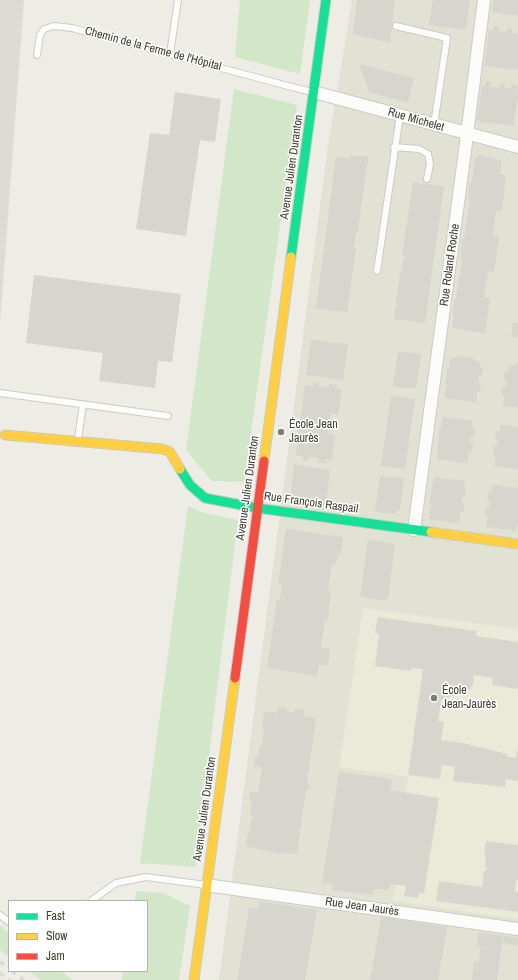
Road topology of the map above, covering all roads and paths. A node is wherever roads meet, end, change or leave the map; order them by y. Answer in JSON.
{"nodes":[{"id":1,"x":178,"y":0,"type":"edge"},
{"id":2,"x":326,"y":0,"type":"edge"},
{"id":3,"x":484,"y":0,"type":"edge"},
{"id":4,"x":396,"y":26,"type":"dead end"},
{"id":5,"x":170,"y":54,"type":"junction"},
{"id":6,"x":37,"y":55,"type":"dead end"},
{"id":7,"x":314,"y":92,"type":"junction"},
{"id":8,"x":400,"y":115,"type":"junction"},
{"id":9,"x":434,"y":125,"type":"junction"},
{"id":10,"x":467,"y":134,"type":"junction"},
{"id":11,"x":394,"y":147,"type":"junction"},
{"id":12,"x":518,"y":148,"type":"edge"},
{"id":13,"x":427,"y":179,"type":"dead end"},
{"id":14,"x":376,"y":271,"type":"dead end"},
{"id":15,"x":0,"y":393,"type":"edge"},
{"id":16,"x":83,"y":404,"type":"junction"},
{"id":17,"x":168,"y":416,"type":"dead end"},
{"id":18,"x":5,"y":435,"type":"dead end"},
{"id":19,"x":78,"y":441,"type":"junction"},
{"id":20,"x":257,"y":508,"type":"junction"},
{"id":21,"x":414,"y":530,"type":"junction"},
{"id":22,"x":518,"y":544,"type":"edge"},
{"id":23,"x":206,"y":885,"type":"junction"},
{"id":24,"x":92,"y":900,"type":"edge"},
{"id":25,"x":0,"y":915,"type":"edge"},
{"id":26,"x":8,"y":921,"type":"edge"},
{"id":27,"x":518,"y":929,"type":"edge"},
{"id":28,"x":194,"y":980,"type":"edge"}],
"edges":[{"from":1,"to":5,"type":"lane"},
{"from":2,"to":7,"type":"main road","name":"Avenue Julien Duranton"},
{"from":3,"to":10,"type":"street","name":"Rue Roland Roche"},
{"from":4,"to":9,"type":"lane"},
{"from":5,"to":6,"type":"lane","name":"Chemin de la Ferme de l'Hôpital"},
{"from":5,"to":7,"type":"lane","name":"Chemin de la Ferme de l'Hôpital"},
{"from":7,"to":8,"type":"street","name":"Rue Michelet"},
{"from":7,"to":20,"type":"main road","name":"Avenue Julien Duranton"},
{"from":8,"to":9,"type":"street","name":"Rue Michelet"},
{"from":8,"to":11,"type":"lane"},
{"from":9,"to":10,"type":"street","name":"Rue Michelet"},
{"from":10,"to":12,"type":"street","name":"Rue Michelet"},
{"from":10,"to":21,"type":"street","name":"Rue Roland Roche"},
{"from":11,"to":13,"type":"lane"},
{"from":11,"to":14,"type":"lane"},
{"from":15,"to":16,"type":"lane"},
{"from":16,"to":17,"type":"lane"},
{"from":16,"to":19,"type":"lane"},
{"from":18,"to":19,"type":"main road","name":"Rue François Raspail"},
{"from":19,"to":20,"type":"main road","name":"Rue François Raspail"},
{"from":20,"to":21,"type":"main road","name":"Rue François Raspail"},
{"from":20,"to":23,"type":"main road","name":"Avenue Julien Duranton"},
{"from":21,"to":22,"type":"main road","name":"Rue François Raspail"},
{"from":23,"to":24,"type":"lane"},
{"from":23,"to":27,"type":"street","name":"Rue Jean Jaurès"},
{"from":23,"to":28,"type":"main road","name":"Avenue Julien Duranton"},
{"from":25,"to":26,"type":"lane"}]}
